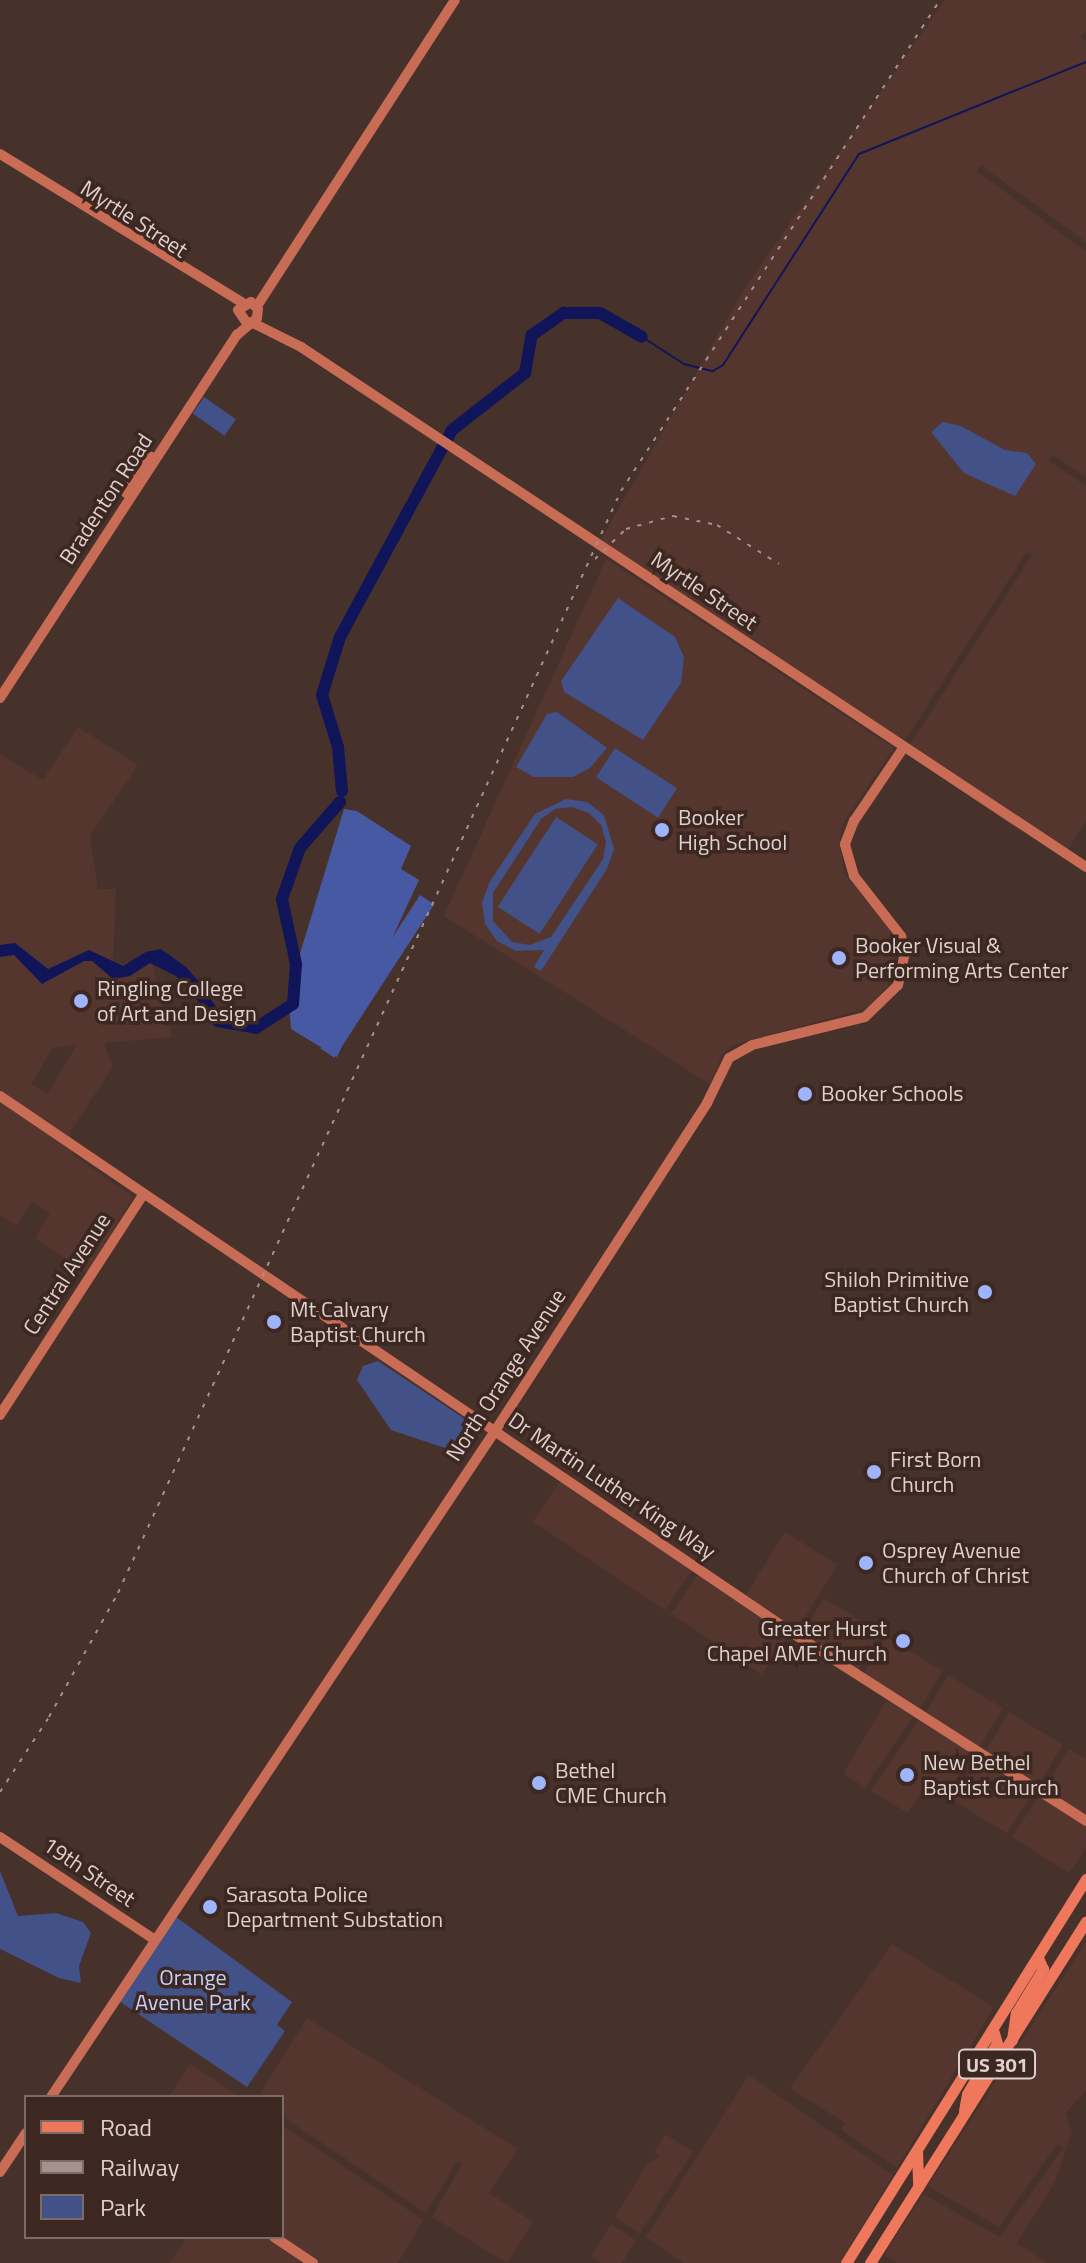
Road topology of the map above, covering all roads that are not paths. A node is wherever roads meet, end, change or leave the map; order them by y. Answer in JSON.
{"nodes":[{"id":1,"x":448,"y":0,"type":"edge"},
{"id":2,"x":455,"y":0,"type":"edge"},
{"id":3,"x":4,"y":157,"type":"edge"},
{"id":4,"x":252,"y":306,"type":"junction"},
{"id":5,"x":244,"y":320,"type":"junction"},
{"id":6,"x":301,"y":347,"type":"junction"},
{"id":7,"x":0,"y":685,"type":"edge"},
{"id":8,"x":0,"y":698,"type":"edge"},
{"id":9,"x":904,"y":747,"type":"junction"},
{"id":10,"x":1086,"y":867,"type":"edge"},
{"id":11,"x":0,"y":1096,"type":"edge"},
{"id":12,"x":142,"y":1196,"type":"junction"},
{"id":13,"x":0,"y":1415,"type":"edge"},
{"id":14,"x":495,"y":1431,"type":"junction"},
{"id":15,"x":1086,"y":1821,"type":"edge"},
{"id":16,"x":0,"y":1837,"type":"edge"},
{"id":17,"x":1086,"y":1879,"type":"edge"},
{"id":18,"x":1086,"y":1921,"type":"edge"},
{"id":19,"x":155,"y":1940,"type":"junction"},
{"id":20,"x":1038,"y":1958,"type":"junction"},
{"id":21,"x":993,"y":2030,"type":"junction"},
{"id":22,"x":1012,"y":2042,"type":"junction"},
{"id":23,"x":57,"y":2095,"type":"edge"},
{"id":24,"x":964,"y":2115,"type":"junction"},
{"id":25,"x":24,"y":2136,"type":"edge"},
{"id":26,"x":917,"y":2150,"type":"junction"},
{"id":27,"x":0,"y":2172,"type":"edge"},
{"id":28,"x":901,"y":2175,"type":"junction"},
{"id":29,"x":918,"y":2187,"type":"junction"},
{"id":30,"x":907,"y":2205,"type":"junction"},
{"id":31,"x":277,"y":2239,"type":"edge"},
{"id":32,"x":849,"y":2260,"type":"edge"},
{"id":33,"x":313,"y":2263,"type":"edge"},
{"id":34,"x":870,"y":2263,"type":"edge"}],
"edges":[{"from":1,"to":4,"type":"street","name":"Bradenton Road"},
{"from":2,"to":4,"type":"street","name":"Bradenton Road"},
{"from":3,"to":4,"type":"street","name":"Myrtle Street"},
{"from":3,"to":5,"type":"street","name":"Myrtle Street"},
{"from":4,"to":5,"type":"street","name":"Bradenton Road"},
{"from":4,"to":5,"type":"street","name":"Bradenton Road"},
{"from":4,"to":6,"type":"street","name":"Myrtle Street"},
{"from":5,"to":6,"type":"street","name":"Myrtle Street"},
{"from":5,"to":7,"type":"street","name":"Bradenton Road"},
{"from":5,"to":8,"type":"street","name":"Bradenton Road"},
{"from":6,"to":9,"type":"street","name":"Myrtle Street"},
{"from":9,"to":10,"type":"street","name":"Myrtle Street"},
{"from":9,"to":14,"type":"street","name":"North Orange Avenue"},
{"from":11,"to":12,"type":"street","name":"Dr Martin Luther King Way"},
{"from":12,"to":13,"type":"street","name":"Central Avenue"},
{"from":12,"to":14,"type":"street","name":"Dr Martin Luther King Way"},
{"from":14,"to":15,"type":"street","name":"Dr Martin Luther King Way"},
{"from":14,"to":19,"type":"street","name":"North Orange Avenue"},
{"from":16,"to":19,"type":"street","name":"19th Street"},
{"from":17,"to":20,"type":"main road","number":"US 301"},
{"from":18,"to":22,"type":"main road","number":"US 301"},
{"from":19,"to":23,"type":"street","name":"North Orange Avenue"},
{"from":20,"to":21,"type":"main road","number":"US 301"},
{"from":20,"to":22,"type":"main road"},
{"from":21,"to":24,"type":"main road"},
{"from":21,"to":26,"type":"main road","number":"US 301"},
{"from":22,"to":24,"type":"main road","number":"US 301"},
{"from":24,"to":29,"type":"main road","number":"US 301"},
{"from":25,"to":27,"type":"street"},
{"from":26,"to":28,"type":"main road","number":"US 301"},
{"from":26,"to":29,"type":"main road"},
{"from":28,"to":30,"type":"main road"},
{"from":28,"to":32,"type":"main road","number":"US 301"},
{"from":29,"to":30,"type":"main road","number":"US 301"},
{"from":30,"to":34,"type":"main road","number":"US 301"},
{"from":31,"to":33,"type":"street"}]}
